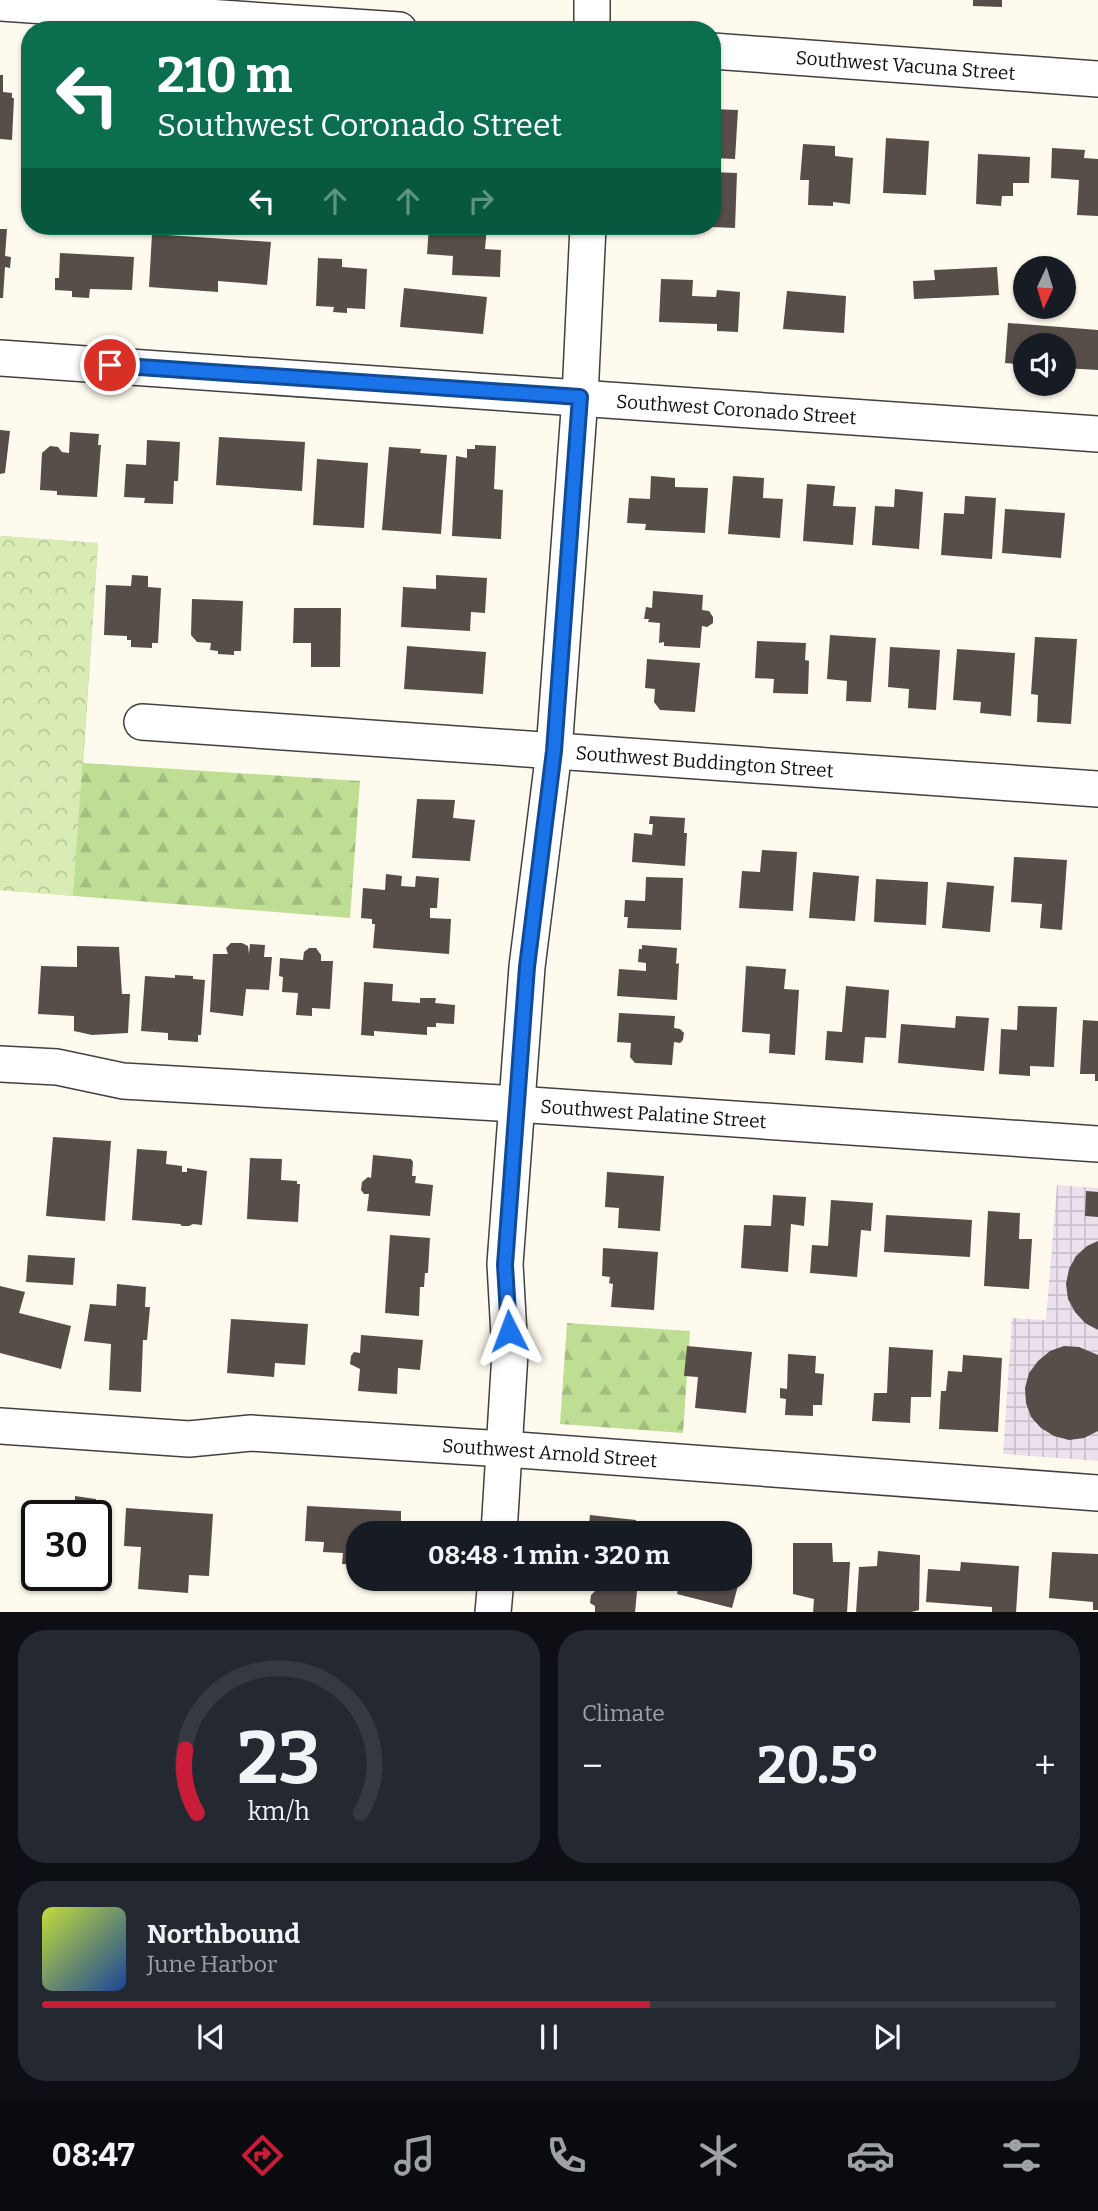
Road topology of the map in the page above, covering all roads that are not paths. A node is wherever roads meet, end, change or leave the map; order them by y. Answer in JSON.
{"nodes":[{"id":1,"x":592,"y":0,"type":"edge"},
{"id":2,"x":0,"y":3,"type":"edge"},
{"id":3,"x":266,"y":21,"type":"edge"},
{"id":4,"x":592,"y":21,"type":"edge"},
{"id":5,"x":721,"y":52,"type":"edge"},
{"id":6,"x":1098,"y":79,"type":"edge"},
{"id":7,"x":587,"y":235,"type":"edge"},
{"id":8,"x":0,"y":358,"type":"edge"},
{"id":9,"x":580,"y":397,"type":"junction"},
{"id":10,"x":1098,"y":434,"type":"edge"},
{"id":11,"x":142,"y":722,"type":"dead end"},
{"id":12,"x":554,"y":751,"type":"junction"},
{"id":13,"x":1098,"y":789,"type":"edge"},
{"id":14,"x":0,"y":1064,"type":"edge"},
{"id":15,"x":516,"y":1104,"type":"junction"},
{"id":16,"x":1098,"y":1144,"type":"edge"},
{"id":17,"x":0,"y":1426,"type":"edge"},
{"id":18,"x":504,"y":1449,"type":"junction"},
{"id":19,"x":1098,"y":1493,"type":"edge"},
{"id":20,"x":500,"y":1521,"type":"edge"},
{"id":21,"x":495,"y":1591,"type":"edge"},
{"id":22,"x":494,"y":1612,"type":"edge"}],
"edges":[{"from":1,"to":4,"type":"street"},
{"from":2,"to":3,"type":"street"},
{"from":5,"to":6,"type":"street","name":"Southwest Vacuna Street"},
{"from":7,"to":9,"type":"street"},
{"from":8,"to":9,"type":"street","name":"Southwest Coronado Street"},
{"from":9,"to":10,"type":"street","name":"Southwest Coronado Street"},
{"from":9,"to":12,"type":"street"},
{"from":11,"to":12,"type":"street","name":"Southwest Buddington Street"},
{"from":12,"to":13,"type":"street","name":"Southwest Buddington Street"},
{"from":12,"to":15,"type":"street"},
{"from":14,"to":15,"type":"street","name":"Southwest Palatine Street"},
{"from":15,"to":16,"type":"street","name":"Southwest Palatine Street"},
{"from":15,"to":18,"type":"street"},
{"from":17,"to":18,"type":"street","name":"Southwest Arnold Street"},
{"from":18,"to":19,"type":"street","name":"Southwest Arnold Street"},
{"from":18,"to":20,"type":"street"},
{"from":21,"to":22,"type":"street"}]}
